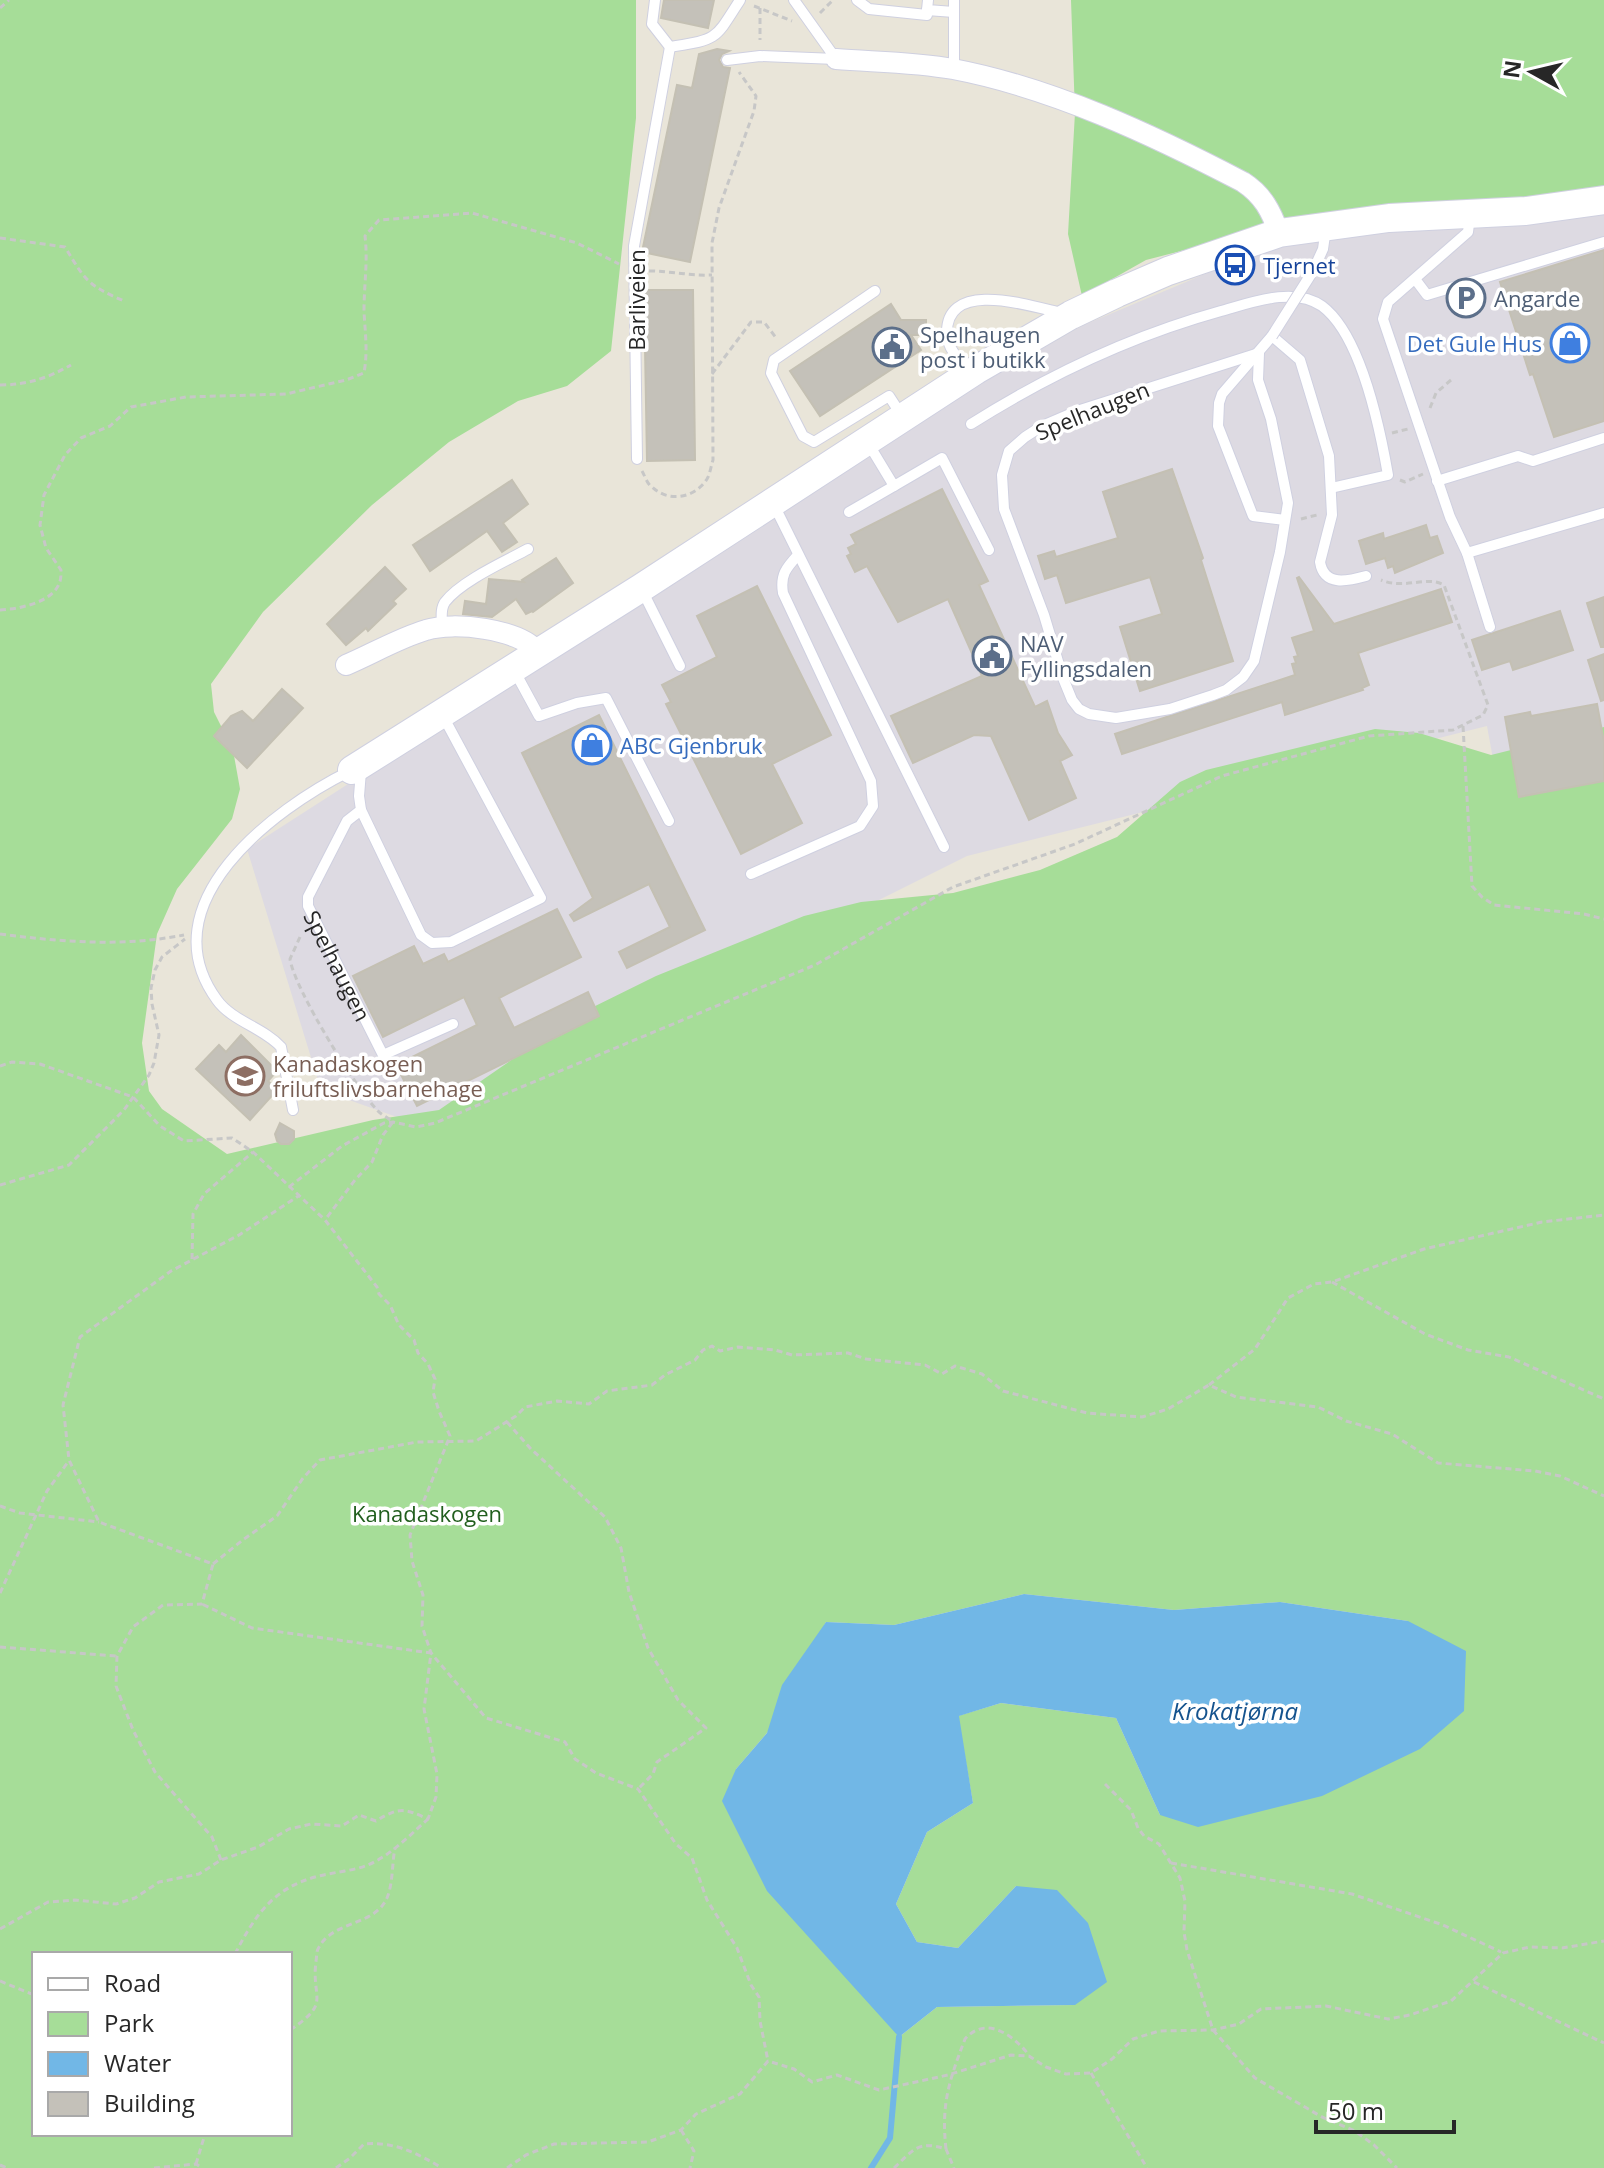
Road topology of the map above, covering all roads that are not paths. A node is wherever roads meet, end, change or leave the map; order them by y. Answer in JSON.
{"nodes":[{"id":1,"x":655,"y":0,"type":"edge"},
{"id":2,"x":794,"y":0,"type":"edge"},
{"id":3,"x":857,"y":0,"type":"edge"},
{"id":4,"x":740,"y":1,"type":"edge"},
{"id":5,"x":928,"y":5,"type":"edge"},
{"id":6,"x":954,"y":6,"type":"edge"},
{"id":7,"x":670,"y":47,"type":"junction"},
{"id":8,"x":836,"y":59,"type":"junction"},
{"id":9,"x":727,"y":60,"type":"dead end"},
{"id":10,"x":954,"y":69,"type":"junction"},
{"id":11,"x":1604,"y":200,"type":"edge"},
{"id":12,"x":1471,"y":214,"type":"junction"},
{"id":13,"x":1327,"y":226,"type":"junction"},
{"id":14,"x":1279,"y":233,"type":"junction"},
{"id":15,"x":1604,"y":242,"type":"edge"},
{"id":16,"x":1415,"y":279,"type":"junction"},
{"id":17,"x":875,"y":291,"type":"dead end"},
{"id":18,"x":1071,"y":315,"type":"junction"},
{"id":19,"x":1272,"y":336,"type":"junction"},
{"id":20,"x":1259,"y":353,"type":"junction"},
{"id":21,"x":976,"y":370,"type":"junction"},
{"id":22,"x":903,"y":417,"type":"junction"},
{"id":23,"x":971,"y":424,"type":"dead end"},
{"id":24,"x":1604,"y":438,"type":"edge"},
{"id":25,"x":867,"y":441,"type":"junction"},
{"id":26,"x":637,"y":459,"type":"road end"},
{"id":27,"x":1437,"y":481,"type":"junction"},
{"id":28,"x":894,"y":486,"type":"junction"},
{"id":29,"x":1331,"y":488,"type":"junction"},
{"id":30,"x":773,"y":503,"type":"junction"},
{"id":31,"x":849,"y":512,"type":"dead end"},
{"id":32,"x":1604,"y":513,"type":"edge"},
{"id":33,"x":1285,"y":520,"type":"junction"},
{"id":34,"x":528,"y":549,"type":"dead end"},
{"id":35,"x":989,"y":550,"type":"dead end"},
{"id":36,"x":1467,"y":553,"type":"junction"},
{"id":37,"x":798,"y":555,"type":"junction"},
{"id":38,"x":1366,"y":576,"type":"road end"},
{"id":39,"x":641,"y":588,"type":"junction"},
{"id":40,"x":442,"y":627,"type":"junction"},
{"id":41,"x":1490,"y":627,"type":"dead end"},
{"id":42,"x":537,"y":651,"type":"junction"},
{"id":43,"x":346,"y":665,"type":"dead end"},
{"id":44,"x":680,"y":666,"type":"dead end"},
{"id":45,"x":513,"y":668,"type":"junction"},
{"id":46,"x":442,"y":714,"type":"junction"},
{"id":47,"x":356,"y":768,"type":"junction"},
{"id":48,"x":361,"y":810,"type":"junction"},
{"id":49,"x":669,"y":821,"type":"dead end"},
{"id":50,"x":944,"y":847,"type":"dead end"},
{"id":51,"x":751,"y":874,"type":"dead end"},
{"id":52,"x":453,"y":1024,"type":"dead end"},
{"id":53,"x":293,"y":1110,"type":"dead end"}],
"edges":[{"from":1,"to":7,"type":"lane"},
{"from":2,"to":8,"type":"lane"},
{"from":3,"to":5,"type":"lane"},
{"from":4,"to":7,"type":"lane"},
{"from":5,"to":6,"type":"lane"},
{"from":6,"to":10,"type":"lane"},
{"from":7,"to":26,"type":"lane","name":"Barliveien"},
{"from":8,"to":9,"type":"lane"},
{"from":8,"to":10,"type":"street"},
{"from":10,"to":14,"type":"street"},
{"from":11,"to":12,"type":"main road"},
{"from":12,"to":13,"type":"main road"},
{"from":12,"to":16,"type":"lane"},
{"from":13,"to":14,"type":"main road"},
{"from":13,"to":19,"type":"lane","bridge":true},
{"from":14,"to":18,"type":"main road"},
{"from":15,"to":16,"type":"lane"},
{"from":16,"to":27,"type":"lane"},
{"from":17,"to":22,"type":"lane"},
{"from":18,"to":21,"type":"main road"},
{"from":18,"to":21,"type":"lane"},
{"from":19,"to":20,"type":"lane"},
{"from":19,"to":29,"type":"lane"},
{"from":20,"to":33,"type":"lane","name":"Spelhaugen"},
{"from":20,"to":33,"type":"lane"},
{"from":20,"to":33,"type":"lane","name":"Spelhaugen"},
{"from":21,"to":22,"type":"main road"},
{"from":22,"to":25,"type":"main road"},
{"from":23,"to":29,"type":"lane","name":"Spelhaugen"},
{"from":24,"to":27,"type":"lane"},
{"from":25,"to":28,"type":"lane"},
{"from":25,"to":30,"type":"main road"},
{"from":27,"to":36,"type":"lane"},
{"from":28,"to":31,"type":"lane"},
{"from":28,"to":35,"type":"lane"},
{"from":29,"to":38,"type":"lane"},
{"from":30,"to":37,"type":"lane"},
{"from":30,"to":39,"type":"main road"},
{"from":32,"to":36,"type":"lane"},
{"from":34,"to":40,"type":"lane"},
{"from":36,"to":41,"type":"lane"},
{"from":37,"to":50,"type":"lane"},
{"from":37,"to":51,"type":"lane"},
{"from":39,"to":42,"type":"main road"},
{"from":39,"to":44,"type":"lane"},
{"from":40,"to":42,"type":"street"},
{"from":40,"to":43,"type":"street"},
{"from":42,"to":45,"type":"main road"},
{"from":45,"to":46,"type":"main road"},
{"from":45,"to":49,"type":"lane"},
{"from":46,"to":47,"type":"main road"},
{"from":46,"to":48,"type":"lane"},
{"from":47,"to":48,"type":"lane"},
{"from":47,"to":53,"type":"lane"},
{"from":48,"to":52,"type":"lane","name":"Spelhaugen"}]}
